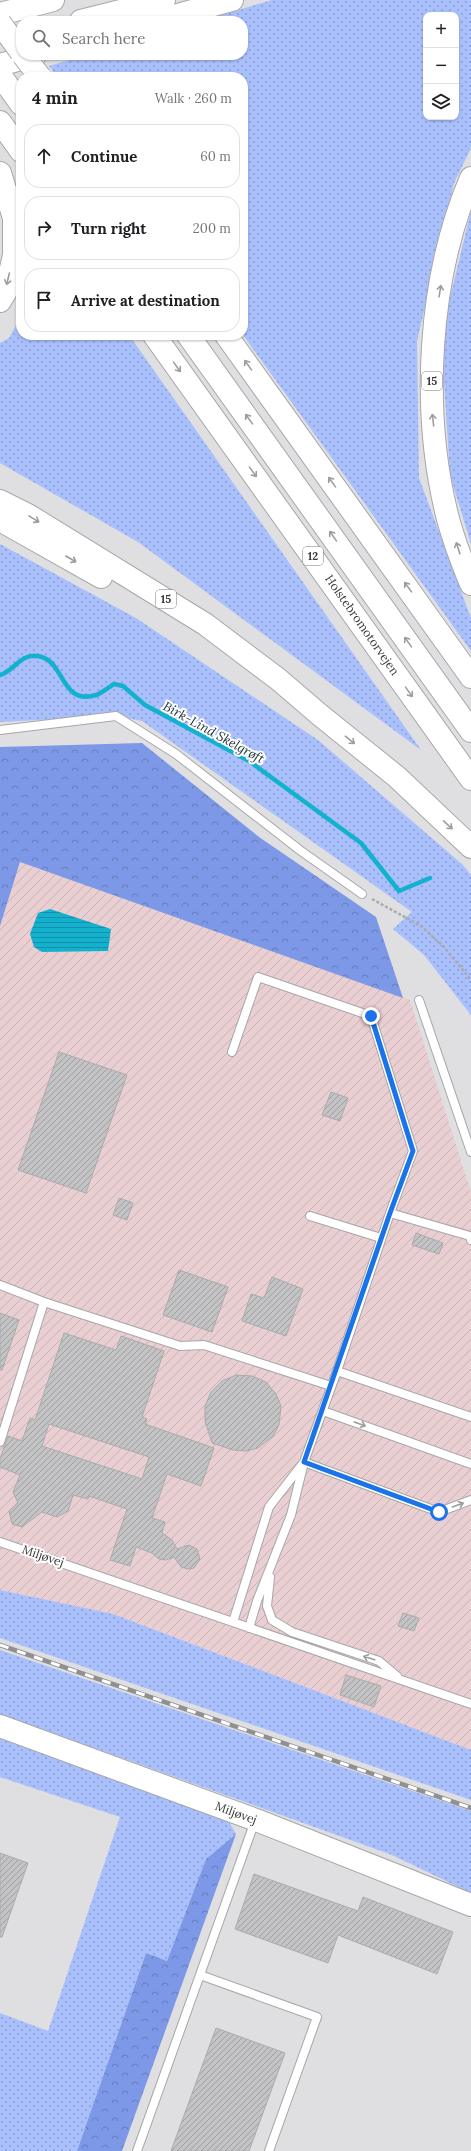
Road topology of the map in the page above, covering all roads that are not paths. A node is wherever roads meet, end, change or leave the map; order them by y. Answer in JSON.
{"nodes":[{"id":1,"x":53,"y":0,"type":"edge"},
{"id":2,"x":164,"y":0,"type":"edge"},
{"id":3,"x":232,"y":0,"type":"edge"},
{"id":4,"x":0,"y":14,"type":"edge"},
{"id":5,"x":101,"y":16,"type":"edge"},
{"id":6,"x":174,"y":16,"type":"edge"},
{"id":7,"x":0,"y":23,"type":"edge"},
{"id":8,"x":16,"y":37,"type":"edge"},
{"id":9,"x":0,"y":41,"type":"edge"},
{"id":10,"x":16,"y":45,"type":"edge"},
{"id":11,"x":18,"y":60,"type":"edge"},
{"id":12,"x":27,"y":60,"type":"edge"},
{"id":13,"x":0,"y":65,"type":"edge"},
{"id":14,"x":36,"y":72,"type":"edge"},
{"id":15,"x":0,"y":75,"type":"edge"},
{"id":16,"x":16,"y":97,"type":"edge"},
{"id":17,"x":0,"y":122,"type":"edge"},
{"id":18,"x":16,"y":144,"type":"edge"},
{"id":19,"x":0,"y":173,"type":"edge"},
{"id":20,"x":471,"y":178,"type":"edge"},
{"id":21,"x":0,"y":301,"type":"edge"},
{"id":22,"x":158,"y":340,"type":"edge"},
{"id":23,"x":192,"y":340,"type":"edge"},
{"id":24,"x":230,"y":340,"type":"edge"},
{"id":25,"x":0,"y":501,"type":"edge"},
{"id":26,"x":0,"y":520,"type":"edge"},
{"id":27,"x":471,"y":584,"type":"edge"},
{"id":28,"x":471,"y":677,"type":"edge"},
{"id":29,"x":320,"y":716,"type":"junction"},
{"id":30,"x":0,"y":730,"type":"edge"},
{"id":31,"x":471,"y":731,"type":"edge"},
{"id":32,"x":471,"y":779,"type":"edge"},
{"id":33,"x":471,"y":847,"type":"edge"},
{"id":34,"x":362,"y":894,"type":"road end"},
{"id":35,"x":420,"y":1000,"type":"dead end"},
{"id":36,"x":232,"y":1052,"type":"dead end"},
{"id":37,"x":471,"y":1152,"type":"edge"},
{"id":38,"x":390,"y":1213,"type":"junction"},
{"id":39,"x":310,"y":1216,"type":"dead end"},
{"id":40,"x":381,"y":1238,"type":"junction"},
{"id":41,"x":471,"y":1240,"type":"edge"},
{"id":42,"x":0,"y":1285,"type":"edge"},
{"id":43,"x":44,"y":1302,"type":"junction"},
{"id":44,"x":337,"y":1371,"type":"junction"},
{"id":45,"x":331,"y":1386,"type":"junction"},
{"id":46,"x":323,"y":1411,"type":"junction"},
{"id":47,"x":471,"y":1418,"type":"edge"},
{"id":48,"x":0,"y":1442,"type":"edge"},
{"id":49,"x":304,"y":1462,"type":"junction"},
{"id":50,"x":471,"y":1464,"type":"edge"},
{"id":51,"x":471,"y":1500,"type":"edge"},
{"id":52,"x":0,"y":1542,"type":"edge"},
{"id":53,"x":270,"y":1568,"type":"junction"},
{"id":54,"x":233,"y":1622,"type":"junction"},
{"id":55,"x":250,"y":1628,"type":"junction"},
{"id":56,"x":400,"y":1680,"type":"junction"},
{"id":57,"x":471,"y":1704,"type":"edge"},
{"id":58,"x":0,"y":1726,"type":"edge"},
{"id":59,"x":256,"y":1820,"type":"junction"},
{"id":60,"x":471,"y":1906,"type":"edge"},
{"id":61,"x":200,"y":1975,"type":"junction"},
{"id":62,"x":137,"y":2151,"type":"edge"},
{"id":63,"x":269,"y":2151,"type":"edge"}],
"edges":[{"from":1,"to":4,"type":"main road"},
{"from":2,"to":5,"type":"main road"},
{"from":3,"to":6,"type":"main road"},
{"from":7,"to":10,"type":"main road","bridge":true},
{"from":8,"to":9,"type":"main road"},
{"from":11,"to":13,"type":"main road"},
{"from":12,"to":14,"type":"main road","bridge":true},
{"from":15,"to":16,"type":"main road"},
{"from":17,"to":18,"type":"main road"},
{"from":19,"to":21,"type":"main road","one_way":true},
{"from":27,"to":20,"type":"main road","number":"15","one_way":true},
{"from":22,"to":32,"type":"main road","name":"Holstebromotorvejen","number":"12","one_way":true},
{"from":31,"to":23,"type":"main road","number":"12","one_way":true},
{"from":28,"to":24,"type":"main road","one_way":true},
{"from":25,"to":29,"type":"main road","number":"15","one_way":true},
{"from":26,"to":29,"type":"main road","one_way":true},
{"from":29,"to":33,"type":"main road","number":"15","one_way":true},
{"from":30,"to":34,"type":"lane"},
{"from":35,"to":37,"type":"lane"},
{"from":36,"to":38,"type":"lane"},
{"from":38,"to":40,"type":"lane"},
{"from":38,"to":41,"type":"lane"},
{"from":39,"to":40,"type":"lane"},
{"from":40,"to":44,"type":"lane"},
{"from":42,"to":43,"type":"lane"},
{"from":43,"to":45,"type":"lane"},
{"from":43,"to":48,"type":"lane"},
{"from":44,"to":45,"type":"lane"},
{"from":44,"to":47,"type":"lane"},
{"from":45,"to":46,"type":"lane"},
{"from":46,"to":49,"type":"lane"},
{"from":46,"to":50,"type":"lane","one_way":true},
{"from":49,"to":51,"type":"lane","one_way":true},
{"from":49,"to":53,"type":"lane"},
{"from":49,"to":54,"type":"lane"},
{"from":52,"to":54,"type":"lane","name":"Miljøvej"},
{"from":53,"to":55,"type":"lane"},
{"from":56,"to":53,"type":"lane","one_way":true},
{"from":54,"to":55,"type":"lane","name":"Miljøvej"},
{"from":55,"to":56,"type":"lane","name":"Miljøvej"},
{"from":56,"to":57,"type":"lane","name":"Miljøvej"},
{"from":58,"to":59,"type":"main road","name":"Miljøvej"},
{"from":59,"to":60,"type":"main road","name":"Miljøvej"},
{"from":59,"to":61,"type":"lane"},
{"from":61,"to":62,"type":"lane"},
{"from":61,"to":63,"type":"lane"}]}
